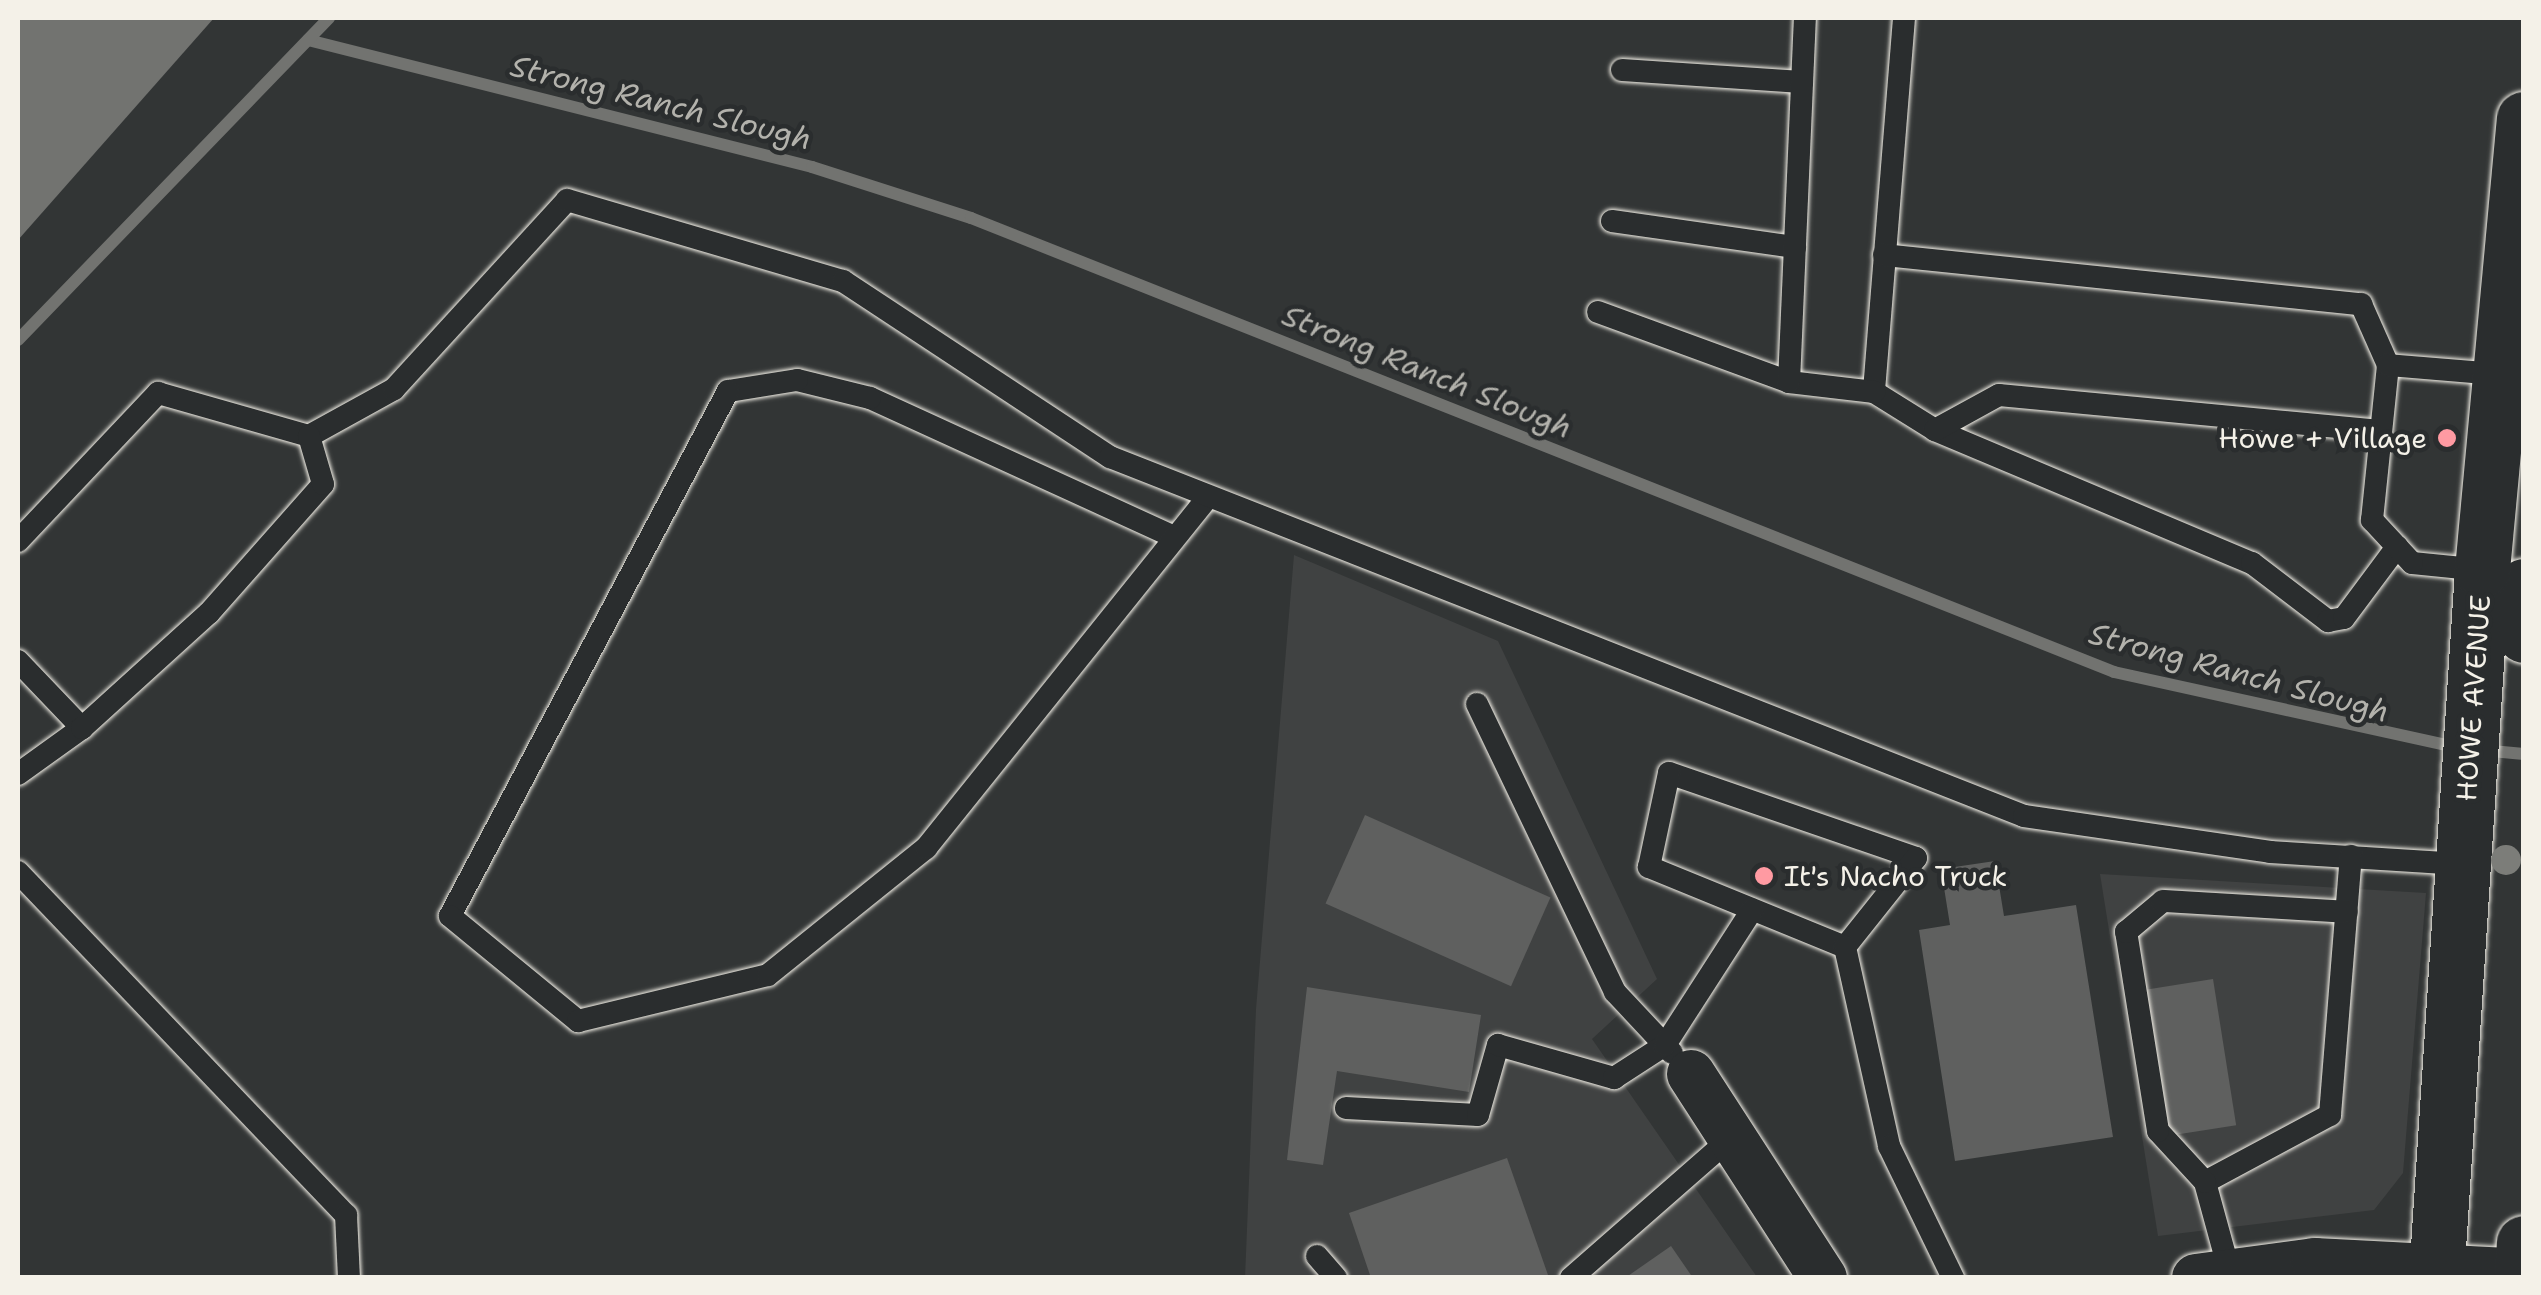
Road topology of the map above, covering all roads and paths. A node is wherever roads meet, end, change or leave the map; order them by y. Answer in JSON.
{"nodes":[{"id":1,"x":1805,"y":18,"type":"edge"},
{"id":2,"x":1904,"y":18,"type":"edge"},
{"id":3,"x":1622,"y":70,"type":"dead end"},
{"id":4,"x":1802,"y":82,"type":"junction"},
{"id":5,"x":2523,"y":135,"type":"edge"},
{"id":6,"x":1612,"y":221,"type":"dead end"},
{"id":7,"x":1795,"y":247,"type":"junction"},
{"id":8,"x":1884,"y":255,"type":"junction"},
{"id":9,"x":1598,"y":312,"type":"dead end"},
{"id":10,"x":2388,"y":364,"type":"junction"},
{"id":11,"x":1789,"y":382,"type":"junction"},
{"id":12,"x":2511,"y":387,"type":"edge"},
{"id":13,"x":1874,"y":392,"type":"junction"},
{"id":14,"x":1935,"y":430,"type":"junction"},
{"id":15,"x":2380,"y":431,"type":"junction"},
{"id":16,"x":309,"y":436,"type":"junction"},
{"id":17,"x":1208,"y":497,"type":"junction"},
{"id":18,"x":1174,"y":537,"type":"junction"},
{"id":19,"x":18,"y":541,"type":"edge"},
{"id":20,"x":2397,"y":547,"type":"junction"},
{"id":21,"x":2503,"y":578,"type":"edge"},
{"id":22,"x":2524,"y":635,"type":"edge"},
{"id":23,"x":18,"y":660,"type":"edge"},
{"id":24,"x":1477,"y":704,"type":"dead end"},
{"id":25,"x":82,"y":728,"type":"junction"},
{"id":26,"x":18,"y":774,"type":"edge"},
{"id":27,"x":2351,"y":856,"type":"junction"},
{"id":28,"x":2462,"y":864,"type":"junction"},
{"id":29,"x":18,"y":872,"type":"edge"},
{"id":30,"x":1752,"y":910,"type":"junction"},
{"id":31,"x":2347,"y":912,"type":"junction"},
{"id":32,"x":1845,"y":947,"type":"junction"},
{"id":33,"x":1678,"y":1060,"type":"junction"},
{"id":34,"x":1346,"y":1108,"type":"dead end"},
{"id":35,"x":1732,"y":1137,"type":"junction"},
{"id":36,"x":2204,"y":1182,"type":"junction"},
{"id":37,"x":2524,"y":1243,"type":"edge"},
{"id":38,"x":1318,"y":1256,"type":"dead end"},
{"id":39,"x":2436,"y":1271,"type":"edge"},
{"id":40,"x":2213,"y":1274,"type":"edge"},
{"id":41,"x":2523,"y":1274,"type":"edge"},
{"id":42,"x":350,"y":1278,"type":"edge"},
{"id":43,"x":1336,"y":1278,"type":"edge"},
{"id":44,"x":1572,"y":1278,"type":"edge"},
{"id":45,"x":1823,"y":1278,"type":"edge"},
{"id":46,"x":1953,"y":1278,"type":"edge"}],
"edges":[{"from":1,"to":4,"type":"lane"},
{"from":2,"to":8,"type":"lane"},
{"from":3,"to":4,"type":"lane"},
{"from":4,"to":7,"type":"lane"},
{"from":5,"to":12,"type":"main road","name":"HOWE AVENUE"},
{"from":6,"to":7,"type":"lane"},
{"from":7,"to":11,"type":"lane"},
{"from":8,"to":10,"type":"lane"},
{"from":8,"to":13,"type":"lane"},
{"from":9,"to":11,"type":"lane"},
{"from":10,"to":12,"type":"lane"},
{"from":10,"to":15,"type":"lane"},
{"from":11,"to":13,"type":"lane"},
{"from":12,"to":21,"type":"main road","name":"HOWE AVENUE"},
{"from":13,"to":14,"type":"lane"},
{"from":14,"to":15,"type":"lane"},
{"from":14,"to":20,"type":"lane"},
{"from":15,"to":20,"type":"lane"},
{"from":16,"to":17,"type":"lane"},
{"from":16,"to":19,"type":"lane"},
{"from":16,"to":25,"type":"lane"},
{"from":17,"to":18,"type":"lane"},
{"from":17,"to":27,"type":"lane"},
{"from":18,"to":18,"type":"lane"},
{"from":20,"to":21,"type":"lane"},
{"from":21,"to":22,"type":"main road"},
{"from":21,"to":28,"type":"main road","name":"HOWE AVENUE"},
{"from":23,"to":25,"type":"lane"},
{"from":24,"to":33,"type":"lane"},
{"from":25,"to":26,"type":"lane"},
{"from":27,"to":28,"type":"lane"},
{"from":27,"to":31,"type":"lane"},
{"from":28,"to":39,"type":"main road","name":"HOWE AVENUE"},
{"from":29,"to":42,"type":"lane"},
{"from":30,"to":32,"type":"lane"},
{"from":30,"to":32,"type":"lane"},
{"from":30,"to":33,"type":"lane"},
{"from":31,"to":36,"type":"lane"},
{"from":31,"to":36,"type":"lane"},
{"from":32,"to":46,"type":"lane"},
{"from":33,"to":34,"type":"lane"},
{"from":33,"to":35,"type":"street"},
{"from":35,"to":44,"type":"lane"},
{"from":35,"to":45,"type":"street"},
{"from":36,"to":40,"type":"lane"},
{"from":37,"to":41,"type":"main road"},
{"from":38,"to":43,"type":"lane"},
{"from":39,"to":40,"type":"street"},
{"from":39,"to":41,"type":"street"}]}
